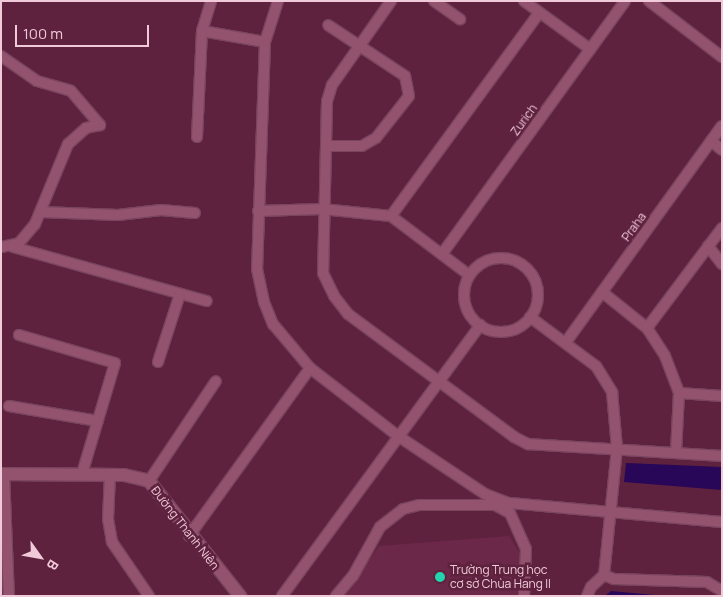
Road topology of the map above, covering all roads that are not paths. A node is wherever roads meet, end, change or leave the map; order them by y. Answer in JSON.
{"nodes":[{"id":1,"x":211,"y":1,"type":"edge"},
{"id":2,"x":278,"y":1,"type":"edge"},
{"id":3,"x":391,"y":1,"type":"edge"},
{"id":4,"x":434,"y":1,"type":"edge"},
{"id":5,"x":524,"y":1,"type":"edge"},
{"id":6,"x":625,"y":1,"type":"edge"},
{"id":7,"x":649,"y":1,"type":"edge"},
{"id":8,"x":539,"y":13,"type":"junction"},
{"id":9,"x":460,"y":19,"type":"dead end"},
{"id":10,"x":328,"y":25,"type":"dead end"},
{"id":11,"x":202,"y":31,"type":"junction"},
{"id":12,"x":265,"y":42,"type":"junction"},
{"id":13,"x":361,"y":46,"type":"junction"},
{"id":14,"x":590,"y":49,"type":"junction"},
{"id":15,"x":1,"y":56,"type":"edge"},
{"id":16,"x":722,"y":57,"type":"edge"},
{"id":17,"x":722,"y":126,"type":"edge"},
{"id":18,"x":197,"y":137,"type":"dead end"},
{"id":19,"x":711,"y":141,"type":"junction"},
{"id":20,"x":326,"y":146,"type":"junction"},
{"id":21,"x":722,"y":150,"type":"edge"},
{"id":22,"x":322,"y":209,"type":"junction"},
{"id":23,"x":258,"y":211,"type":"junction"},
{"id":24,"x":40,"y":212,"type":"junction"},
{"id":25,"x":196,"y":213,"type":"dead end"},
{"id":26,"x":391,"y":216,"type":"junction"},
{"id":27,"x":722,"y":228,"type":"edge"},
{"id":28,"x":708,"y":246,"type":"junction"},
{"id":29,"x":1,"y":247,"type":"edge"},
{"id":30,"x":13,"y":247,"type":"junction"},
{"id":31,"x":442,"y":254,"type":"junction"},
{"id":32,"x":722,"y":264,"type":"edge"},
{"id":33,"x":469,"y":275,"type":"junction"},
{"id":34,"x":602,"y":292,"type":"junction"},
{"id":35,"x":180,"y":294,"type":"junction"},
{"id":36,"x":207,"y":301,"type":"dead end"},
{"id":37,"x":530,"y":317,"type":"junction"},
{"id":38,"x":480,"y":325,"type":"junction"},
{"id":39,"x":647,"y":328,"type":"junction"},
{"id":40,"x":19,"y":335,"type":"dead end"},
{"id":41,"x":566,"y":342,"type":"junction"},
{"id":42,"x":158,"y":362,"type":"dead end"},
{"id":43,"x":310,"y":368,"type":"junction"},
{"id":44,"x":440,"y":380,"type":"junction"},
{"id":45,"x":216,"y":381,"type":"dead end"},
{"id":46,"x":679,"y":393,"type":"junction"},
{"id":47,"x":722,"y":396,"type":"edge"},
{"id":48,"x":9,"y":406,"type":"dead end"},
{"id":49,"x":98,"y":421,"type":"junction"},
{"id":50,"x":398,"y":436,"type":"junction"},
{"id":51,"x":617,"y":448,"type":"junction"},
{"id":52,"x":676,"y":452,"type":"junction"},
{"id":53,"x":722,"y":456,"type":"edge"},
{"id":54,"x":3,"y":474,"type":"edge"},
{"id":55,"x":82,"y":474,"type":"junction"},
{"id":56,"x":110,"y":475,"type":"junction"},
{"id":57,"x":149,"y":481,"type":"junction"},
{"id":58,"x":611,"y":512,"type":"junction"},
{"id":59,"x":722,"y":522,"type":"edge"},
{"id":60,"x":189,"y":536,"type":"junction"},
{"id":61,"x":604,"y":575,"type":"junction"},
{"id":62,"x":722,"y":591,"type":"edge"},
{"id":63,"x":9,"y":596,"type":"edge"},
{"id":64,"x":149,"y":596,"type":"edge"},
{"id":65,"x":240,"y":596,"type":"edge"},
{"id":66,"x":282,"y":596,"type":"edge"},
{"id":67,"x":336,"y":596,"type":"edge"},
{"id":68,"x":524,"y":596,"type":"edge"},
{"id":69,"x":587,"y":596,"type":"edge"}],
"edges":[{"from":1,"to":11,"type":"street"},
{"from":2,"to":12,"type":"street"},
{"from":3,"to":13,"type":"street"},
{"from":4,"to":9,"type":"street"},
{"from":5,"to":8,"type":"street"},
{"from":6,"to":14,"type":"street","name":"Zurich"},
{"from":7,"to":16,"type":"street"},
{"from":8,"to":14,"type":"street"},
{"from":8,"to":26,"type":"street"},
{"from":10,"to":13,"type":"street"},
{"from":11,"to":12,"type":"street"},
{"from":11,"to":18,"type":"street"},
{"from":12,"to":23,"type":"street"},
{"from":13,"to":20,"type":"street"},
{"from":13,"to":20,"type":"street"},
{"from":14,"to":31,"type":"street","name":"Zurich"},
{"from":15,"to":24,"type":"street"},
{"from":17,"to":19,"type":"street","name":"Praha"},
{"from":19,"to":21,"type":"street"},
{"from":19,"to":34,"type":"street","name":"Praha"},
{"from":20,"to":22,"type":"street"},
{"from":22,"to":23,"type":"street"},
{"from":22,"to":26,"type":"street"},
{"from":22,"to":44,"type":"street"},
{"from":23,"to":43,"type":"street"},
{"from":24,"to":25,"type":"street"},
{"from":24,"to":30,"type":"street"},
{"from":26,"to":31,"type":"street"},
{"from":27,"to":28,"type":"street"},
{"from":28,"to":32,"type":"street"},
{"from":28,"to":39,"type":"street"},
{"from":29,"to":30,"type":"street"},
{"from":30,"to":35,"type":"street"},
{"from":31,"to":33,"type":"street"},
{"from":33,"to":37,"type":"street"},
{"from":33,"to":38,"type":"street"},
{"from":34,"to":39,"type":"street"},
{"from":34,"to":41,"type":"street","name":"Praha"},
{"from":35,"to":36,"type":"street"},
{"from":35,"to":42,"type":"street"},
{"from":37,"to":38,"type":"street"},
{"from":37,"to":41,"type":"street"},
{"from":38,"to":44,"type":"street"},
{"from":39,"to":46,"type":"street"},
{"from":40,"to":49,"type":"street"},
{"from":41,"to":51,"type":"street"},
{"from":43,"to":50,"type":"street"},
{"from":43,"to":60,"type":"street"},
{"from":44,"to":50,"type":"street"},
{"from":44,"to":51,"type":"street"},
{"from":45,"to":57,"type":"street"},
{"from":46,"to":47,"type":"street"},
{"from":46,"to":52,"type":"street"},
{"from":48,"to":49,"type":"street"},
{"from":49,"to":55,"type":"street"},
{"from":50,"to":58,"type":"street"},
{"from":50,"to":66,"type":"street"},
{"from":51,"to":52,"type":"street"},
{"from":51,"to":58,"type":"street"},
{"from":52,"to":53,"type":"street"},
{"from":54,"to":55,"type":"street","name":"Đường Thanh Niên"},
{"from":54,"to":63,"type":"street"},
{"from":55,"to":56,"type":"street","name":"Đường Thanh Niên"},
{"from":56,"to":57,"type":"street","name":"Đường Thanh Niên"},
{"from":56,"to":64,"type":"street"},
{"from":57,"to":60,"type":"street","name":"Đường Thanh Niên"},
{"from":58,"to":59,"type":"street"},
{"from":58,"to":61,"type":"street"},
{"from":60,"to":65,"type":"street","name":"Đường Thanh Niên"},
{"from":61,"to":62,"type":"street"},
{"from":61,"to":69,"type":"street"},
{"from":67,"to":68,"type":"street"}]}
